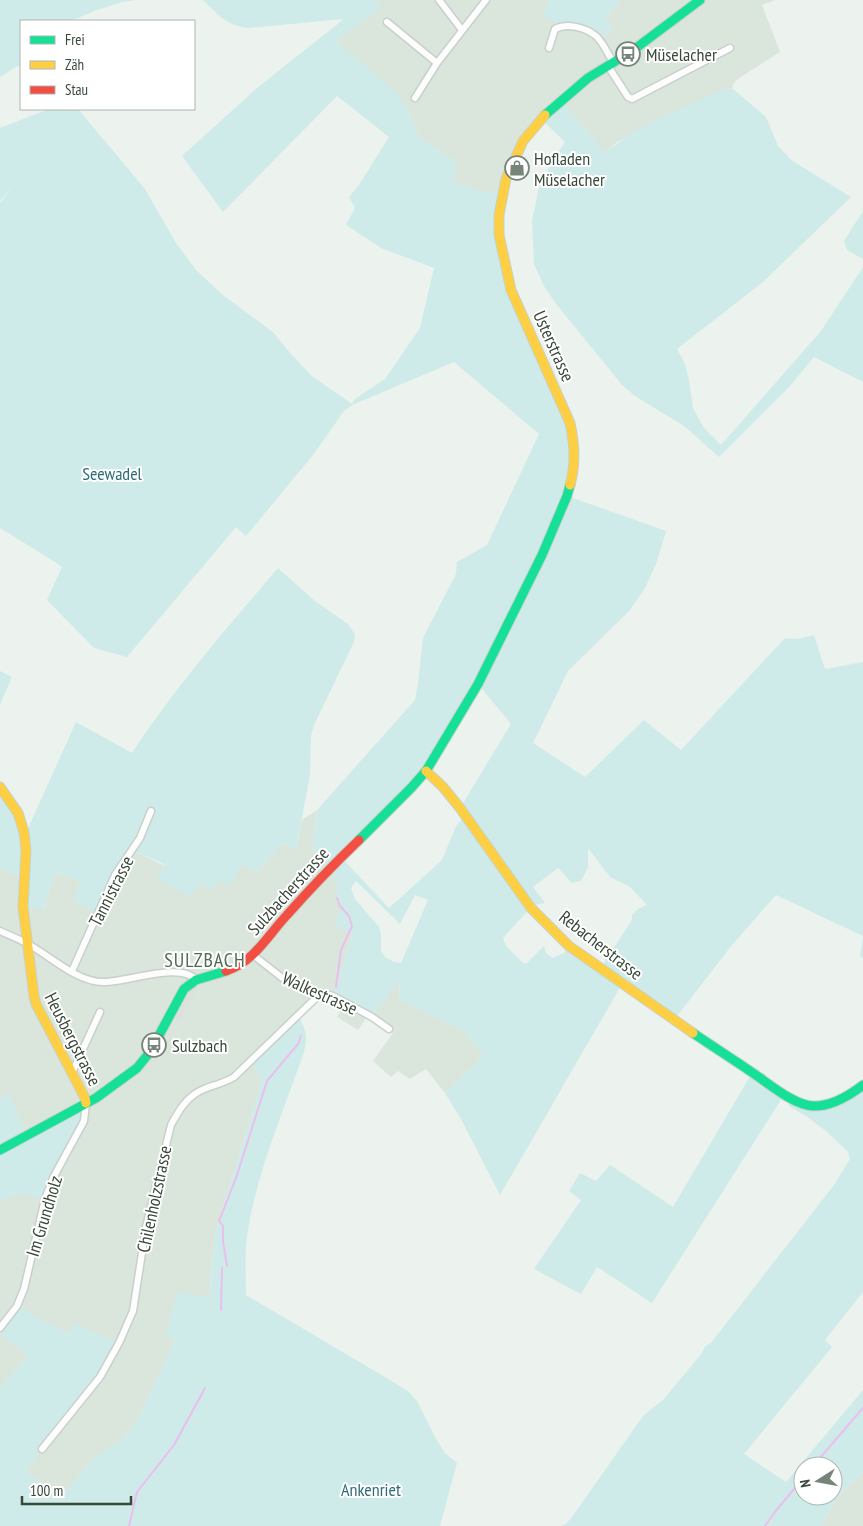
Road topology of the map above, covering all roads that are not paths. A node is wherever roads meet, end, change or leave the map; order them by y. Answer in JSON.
{"nodes":[{"id":1,"x":439,"y":0,"type":"edge"},
{"id":2,"x":486,"y":0,"type":"edge"},
{"id":3,"x":700,"y":0,"type":"edge"},
{"id":4,"x":387,"y":22,"type":"dead end"},
{"id":5,"x":462,"y":30,"type":"junction"},
{"id":6,"x":549,"y":48,"type":"dead end"},
{"id":7,"x":730,"y":48,"type":"dead end"},
{"id":8,"x":437,"y":63,"type":"junction"},
{"id":9,"x":611,"y":64,"type":"junction"},
{"id":10,"x":415,"y":98,"type":"dead end"},
{"id":11,"x":428,"y":767,"type":"junction"},
{"id":12,"x":0,"y":787,"type":"edge"},
{"id":13,"x":151,"y":811,"type":"dead end"},
{"id":14,"x":0,"y":931,"type":"edge"},
{"id":15,"x":28,"y":944,"type":"junction"},
{"id":16,"x":254,"y":955,"type":"junction"},
{"id":17,"x":72,"y":971,"type":"junction"},
{"id":18,"x":196,"y":980,"type":"junction"},
{"id":19,"x":321,"y":993,"type":"junction"},
{"id":20,"x":100,"y":1012,"type":"dead end"},
{"id":21,"x":389,"y":1029,"type":"dead end"},
{"id":22,"x":72,"y":1072,"type":"junction"},
{"id":23,"x":863,"y":1085,"type":"edge"},
{"id":24,"x":86,"y":1103,"type":"junction"},
{"id":25,"x":0,"y":1150,"type":"edge"},
{"id":26,"x":0,"y":1328,"type":"edge"},
{"id":27,"x":42,"y":1449,"type":"dead end"}],
"edges":[{"from":1,"to":5,"type":"street"},
{"from":2,"to":5,"type":"street"},
{"from":3,"to":9,"type":"street","name":"Usterstrasse"},
{"from":4,"to":8,"type":"street"},
{"from":5,"to":8,"type":"street"},
{"from":6,"to":9,"type":"street"},
{"from":7,"to":9,"type":"street"},
{"from":8,"to":10,"type":"street"},
{"from":9,"to":11,"type":"street","name":"Usterstrasse"},
{"from":11,"to":16,"type":"street","name":"Sulzbacherstrasse"},
{"from":11,"to":23,"type":"street","name":"Rebacherstrasse"},
{"from":12,"to":15,"type":"street","name":"Heusbergstrasse"},
{"from":13,"to":17,"type":"street","name":"Tannistrasse"},
{"from":14,"to":15,"type":"street"},
{"from":15,"to":17,"type":"street"},
{"from":15,"to":22,"type":"street","name":"Heusbergstrasse"},
{"from":16,"to":18,"type":"street","name":"Sulzbacherstrasse"},
{"from":16,"to":19,"type":"street","name":"Walkestrasse"},
{"from":17,"to":18,"type":"street"},
{"from":18,"to":24,"type":"street","name":"Sulzbacherstrasse"},
{"from":19,"to":21,"type":"street","name":"Walkestrasse"},
{"from":19,"to":27,"type":"street","name":"Chilenholzstrasse"},
{"from":20,"to":22,"type":"street"},
{"from":22,"to":24,"type":"street","name":"Heusbergstrasse"},
{"from":24,"to":25,"type":"street","name":"Sulzbacherstrasse"},
{"from":24,"to":26,"type":"street","name":"Im Grundholz"}]}
